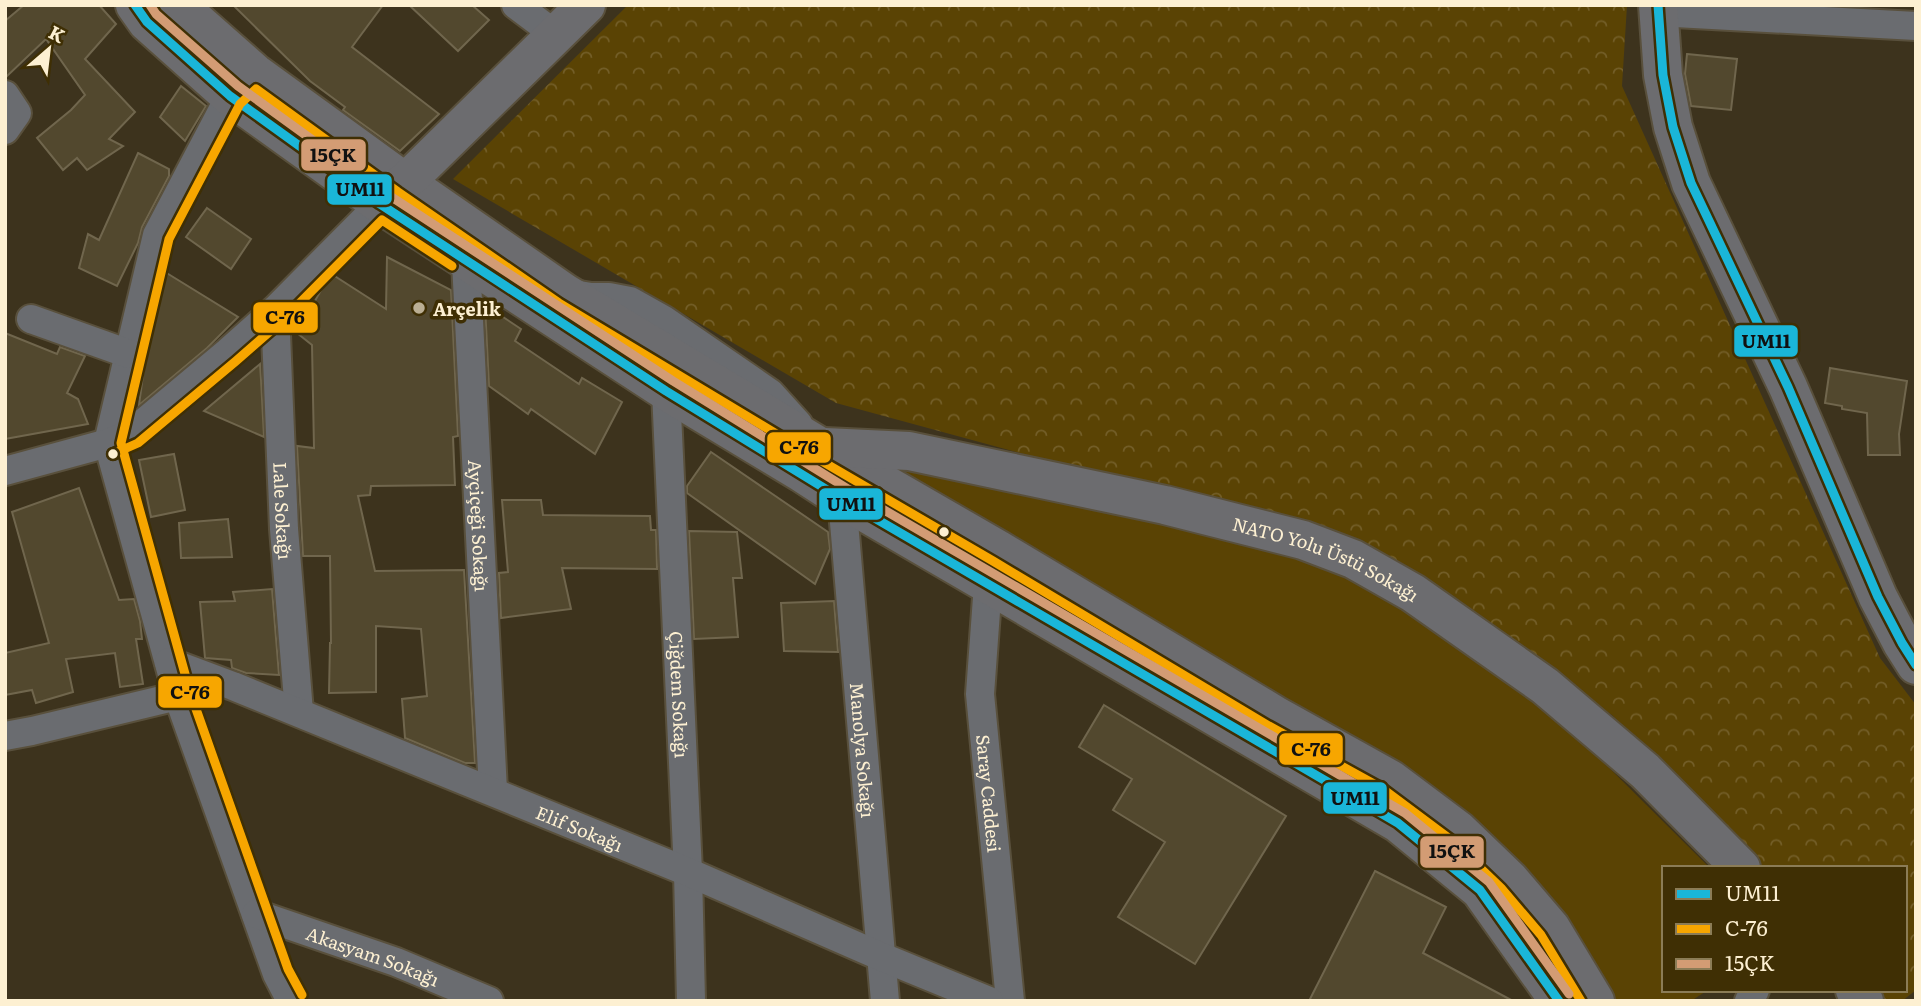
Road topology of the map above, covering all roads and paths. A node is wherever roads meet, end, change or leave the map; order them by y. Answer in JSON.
{"nodes":[{"id":1,"x":516,"y":5,"type":"edge"},
{"id":2,"x":586,"y":5,"type":"edge"},
{"id":3,"x":155,"y":9,"type":"edge"},
{"id":4,"x":1658,"y":9,"type":"edge"},
{"id":5,"x":1916,"y":26,"type":"edge"},
{"id":6,"x":556,"y":35,"type":"junction"},
{"id":7,"x":242,"y":85,"type":"junction"},
{"id":8,"x":5,"y":95,"type":"edge"},
{"id":9,"x":5,"y":130,"type":"edge"},
{"id":10,"x":393,"y":193,"type":"junction"},
{"id":11,"x":466,"y":262,"type":"junction"},
{"id":12,"x":275,"y":310,"type":"junction"},
{"id":13,"x":31,"y":319,"type":"dead end"},
{"id":14,"x":129,"y":354,"type":"junction"},
{"id":15,"x":666,"y":391,"type":"junction"},
{"id":16,"x":108,"y":443,"type":"junction"},
{"id":17,"x":811,"y":460,"type":"junction"},
{"id":18,"x":5,"y":471,"type":"edge"},
{"id":19,"x":842,"y":499,"type":"junction"},
{"id":20,"x":994,"y":567,"type":"junction"},
{"id":21,"x":169,"y":662,"type":"junction"},
{"id":22,"x":1916,"y":665,"type":"edge"},
{"id":23,"x":178,"y":696,"type":"junction"},
{"id":24,"x":299,"y":712,"type":"junction"},
{"id":25,"x":5,"y":736,"type":"edge"},
{"id":26,"x":493,"y":791,"type":"junction"},
{"id":27,"x":1739,"y":866,"type":"edge"},
{"id":28,"x":688,"y":872,"type":"junction"},
{"id":29,"x":256,"y":914,"type":"junction"},
{"id":30,"x":882,"y":957,"type":"junction"},
{"id":31,"x":291,"y":1001,"type":"edge"},
{"id":32,"x":489,"y":1001,"type":"edge"},
{"id":33,"x":691,"y":1001,"type":"edge"},
{"id":34,"x":885,"y":1001,"type":"edge"},
{"id":35,"x":989,"y":1001,"type":"edge"},
{"id":36,"x":1010,"y":1001,"type":"edge"},
{"id":37,"x":1559,"y":1001,"type":"edge"},
{"id":38,"x":1595,"y":1001,"type":"edge"}],
"edges":[{"from":1,"to":6,"type":"street"},
{"from":2,"to":6,"type":"main road"},
{"from":3,"to":7,"type":"main road"},
{"from":4,"to":5,"type":"street"},
{"from":4,"to":22,"type":"main road"},
{"from":6,"to":10,"type":"main road"},
{"from":7,"to":10,"type":"main road"},
{"from":7,"to":14,"type":"street"},
{"from":8,"to":9,"type":"street"},
{"from":10,"to":11,"type":"main road"},
{"from":10,"to":12,"type":"street"},
{"from":10,"to":17,"type":"main road"},
{"from":11,"to":15,"type":"main road"},
{"from":11,"to":26,"type":"street","name":"Ayçiçeği Sokağı"},
{"from":12,"to":16,"type":"street"},
{"from":12,"to":24,"type":"street","name":"Lale Sokağı"},
{"from":13,"to":14,"type":"street"},
{"from":14,"to":16,"type":"street"},
{"from":15,"to":17,"type":"main road"},
{"from":15,"to":28,"type":"street","name":"Çiğdem Sokağı"},
{"from":16,"to":18,"type":"street"},
{"from":16,"to":21,"type":"street"},
{"from":17,"to":19,"type":"main road"},
{"from":17,"to":20,"type":"main road"},
{"from":17,"to":27,"type":"main road","name":"NATO Yolu Üstü Sokağı"},
{"from":19,"to":20,"type":"main road"},
{"from":19,"to":30,"type":"street","name":"Manolya Sokağı"},
{"from":20,"to":36,"type":"street","name":"Saray Caddesi"},
{"from":20,"to":37,"type":"main road"},
{"from":20,"to":38,"type":"main road"},
{"from":21,"to":23,"type":"street"},
{"from":21,"to":24,"type":"street","name":"Elif Sokağı"},
{"from":23,"to":25,"type":"street"},
{"from":23,"to":29,"type":"street"},
{"from":24,"to":26,"type":"street","name":"Elif Sokağı"},
{"from":26,"to":28,"type":"street","name":"Elif Sokağı"},
{"from":28,"to":30,"type":"street","name":"Elif Sokağı"},
{"from":28,"to":33,"type":"street","name":"Çiğdem Sokağı"},
{"from":29,"to":31,"type":"street"},
{"from":29,"to":32,"type":"street","name":"Akasyam Sokağı"},
{"from":30,"to":34,"type":"street","name":"Manolya Sokağı"},
{"from":30,"to":35,"type":"street","name":"Elif Sokağı"}]}
